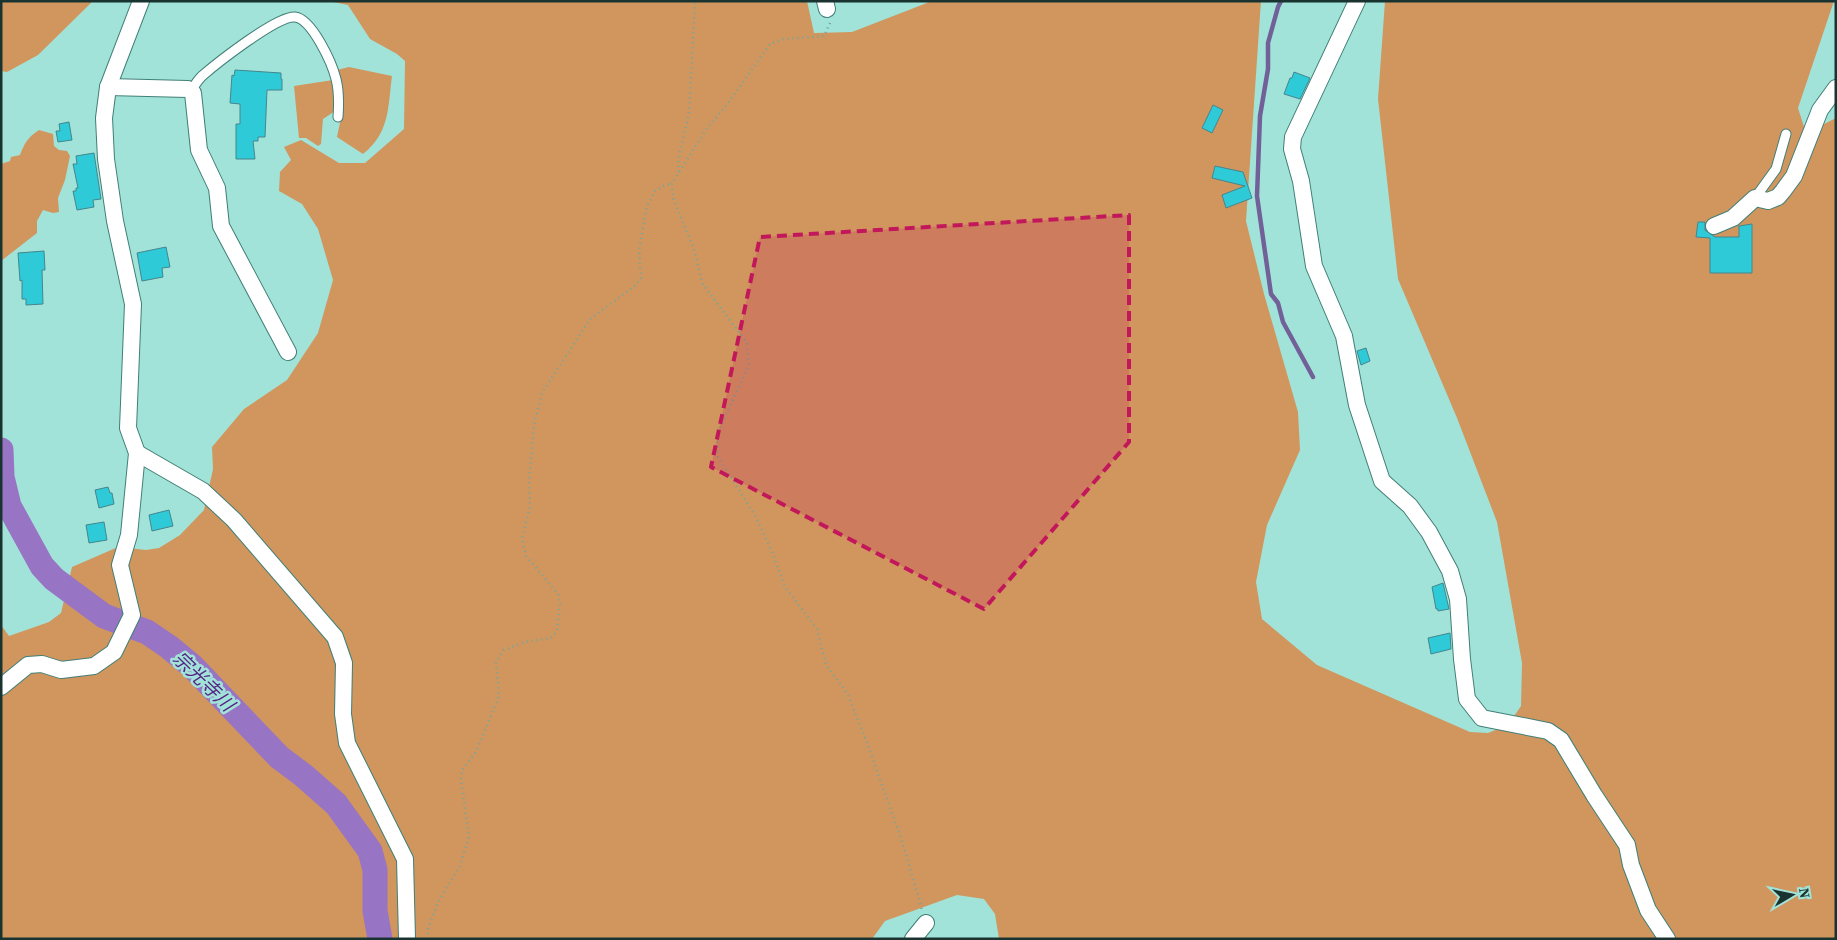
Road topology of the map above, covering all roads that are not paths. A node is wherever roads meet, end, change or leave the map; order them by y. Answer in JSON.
{"nodes":[{"id":1,"x":141,"y":1,"type":"edge"},
{"id":2,"x":1357,"y":1,"type":"edge"},
{"id":3,"x":108,"y":87,"type":"junction"},
{"id":4,"x":1836,"y":88,"type":"edge"},
{"id":5,"x":190,"y":91,"type":"junction"},
{"id":6,"x":338,"y":117,"type":"dead end"},
{"id":7,"x":1786,"y":134,"type":"dead end"},
{"id":8,"x":1756,"y":198,"type":"junction"},
{"id":9,"x":1714,"y":226,"type":"dead end"},
{"id":10,"x":288,"y":352,"type":"dead end"},
{"id":11,"x":137,"y":453,"type":"junction"},
{"id":12,"x":1,"y":686,"type":"edge"},
{"id":13,"x":926,"y":923,"type":"road end"},
{"id":14,"x":407,"y":939,"type":"edge"},
{"id":15,"x":912,"y":939,"type":"edge"},
{"id":16,"x":1667,"y":939,"type":"edge"}],
"edges":[{"from":1,"to":3,"type":"street"},
{"from":2,"to":16,"type":"street"},
{"from":3,"to":5,"type":"street"},
{"from":3,"to":11,"type":"street"},
{"from":4,"to":8,"type":"street"},
{"from":5,"to":6,"type":"lane"},
{"from":5,"to":10,"type":"street"},
{"from":7,"to":8,"type":"lane"},
{"from":8,"to":9,"type":"street"},
{"from":11,"to":12,"type":"street"},
{"from":11,"to":14,"type":"street"},
{"from":13,"to":15,"type":"street"}]}
